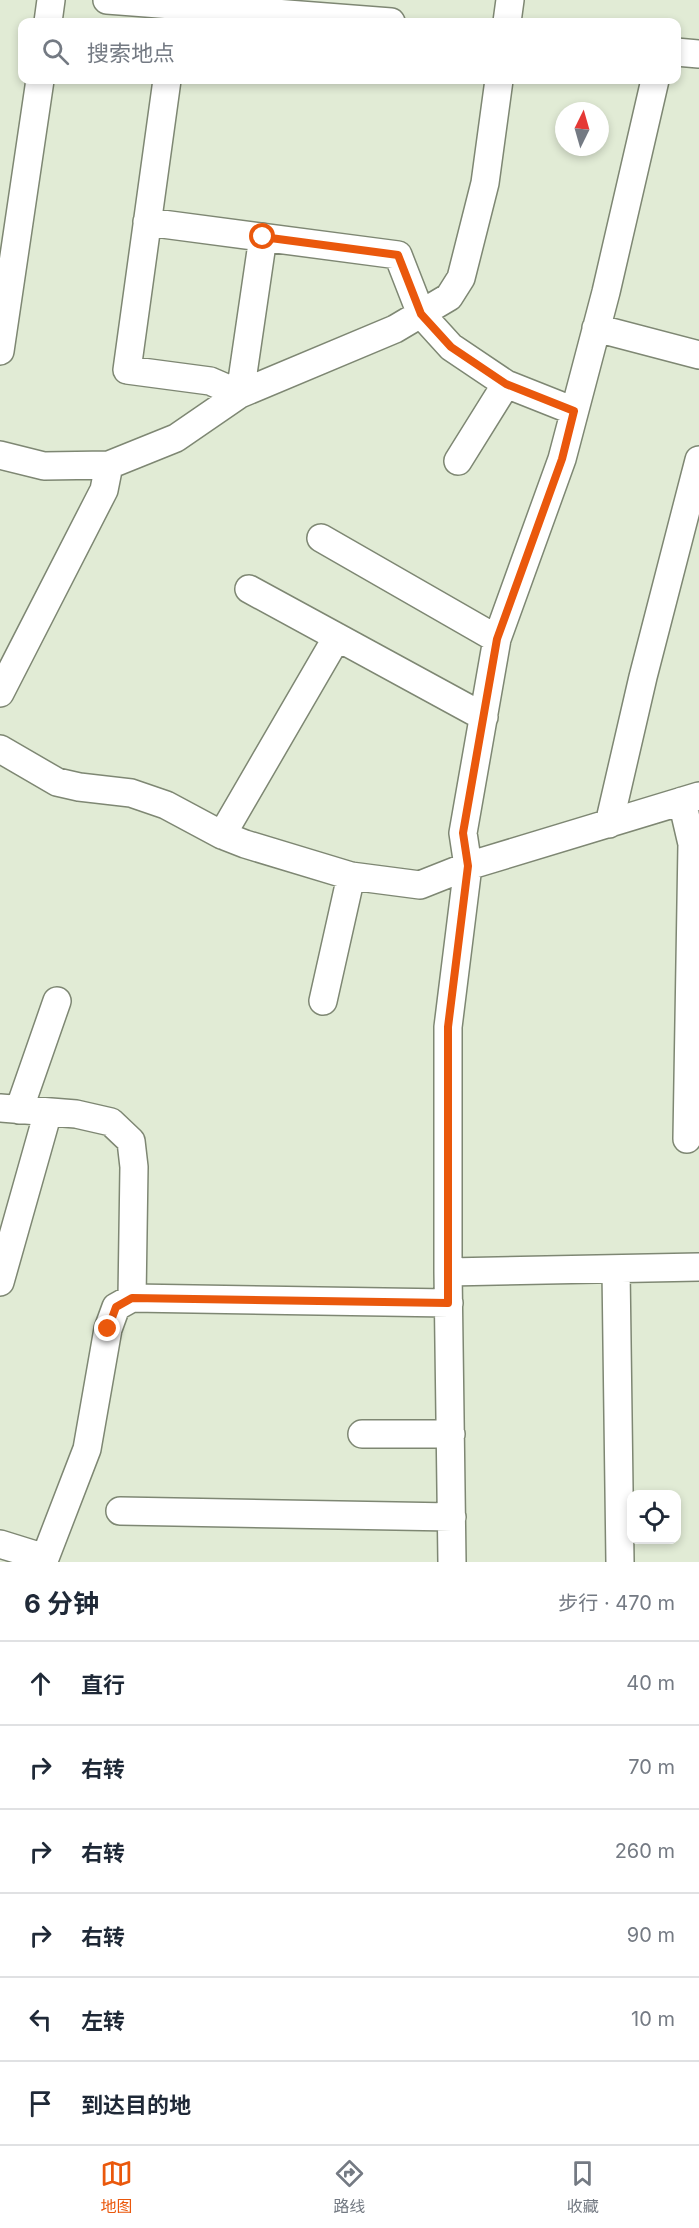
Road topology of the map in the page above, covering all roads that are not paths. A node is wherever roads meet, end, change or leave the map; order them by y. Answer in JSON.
{"nodes":[{"id":1,"x":51,"y":0,"type":"edge"},
{"id":2,"x":107,"y":0,"type":"edge"},
{"id":3,"x":510,"y":0,"type":"edge"},
{"id":4,"x":169,"y":8,"type":"edge"},
{"id":5,"x":49,"y":18,"type":"edge"},
{"id":6,"x":328,"y":18,"type":"edge"},
{"id":7,"x":508,"y":18,"type":"edge"},
{"id":8,"x":681,"y":52,"type":"edge"},
{"id":9,"x":699,"y":54,"type":"edge"},
{"id":10,"x":39,"y":84,"type":"edge"},
{"id":11,"x":166,"y":84,"type":"edge"},
{"id":12,"x":498,"y":84,"type":"edge"},
{"id":13,"x":654,"y":84,"type":"edge"},
{"id":14,"x":147,"y":222,"type":"junction"},
{"id":15,"x":263,"y":237,"type":"junction"},
{"id":16,"x":421,"y":314,"type":"junction"},
{"id":17,"x":596,"y":328,"type":"junction"},
{"id":18,"x":0,"y":351,"type":"edge"},
{"id":19,"x":699,"y":355,"type":"edge"},
{"id":20,"x":506,"y":384,"type":"junction"},
{"id":21,"x":240,"y":394,"type":"junction"},
{"id":22,"x":574,"y":411,"type":"junction"},
{"id":23,"x":0,"y":455,"type":"edge"},
{"id":24,"x":699,"y":460,"type":"edge"},
{"id":25,"x":459,"y":461,"type":"dead end"},
{"id":26,"x":109,"y":465,"type":"junction"},
{"id":27,"x":321,"y":538,"type":"dead end"},
{"id":28,"x":249,"y":589,"type":"dead end"},
{"id":29,"x":337,"y":637,"type":"junction"},
{"id":30,"x":497,"y":639,"type":"junction"},
{"id":31,"x":0,"y":693,"type":"edge"},
{"id":32,"x":484,"y":717,"type":"junction"},
{"id":33,"x":0,"y":749,"type":"edge"},
{"id":34,"x":691,"y":798,"type":"edge"},
{"id":35,"x":609,"y":824,"type":"junction"},
{"id":36,"x":222,"y":835,"type":"junction"},
{"id":37,"x":468,"y":866,"type":"junction"},
{"id":38,"x":351,"y":876,"type":"junction"},
{"id":39,"x":57,"y":1001,"type":"dead end"},
{"id":40,"x":323,"y":1001,"type":"dead end"},
{"id":41,"x":9,"y":1109,"type":"edge"},
{"id":42,"x":48,"y":1112,"type":"junction"},
{"id":43,"x":687,"y":1140,"type":"dead end"},
{"id":44,"x":699,"y":1267,"type":"edge"},
{"id":45,"x":616,"y":1269,"type":"junction"},
{"id":46,"x":448,"y":1272,"type":"junction"},
{"id":47,"x":0,"y":1282,"type":"edge"},
{"id":48,"x":132,"y":1298,"type":"junction"},
{"id":49,"x":448,"y":1303,"type":"junction"},
{"id":50,"x":362,"y":1434,"type":"dead end"},
{"id":51,"x":451,"y":1434,"type":"junction"},
{"id":52,"x":120,"y":1510,"type":"dead end"},
{"id":53,"x":452,"y":1517,"type":"junction"},
{"id":54,"x":0,"y":1544,"type":"edge"},
{"id":55,"x":452,"y":1562,"type":"edge"},
{"id":56,"x":620,"y":1562,"type":"edge"}],
"edges":[{"from":1,"to":5,"type":"street"},
{"from":2,"to":4,"type":"street"},
{"from":3,"to":7,"type":"street"},
{"from":4,"to":6,"type":"street"},
{"from":8,"to":9,"type":"street"},
{"from":10,"to":18,"type":"street"},
{"from":11,"to":14,"type":"street"},
{"from":12,"to":16,"type":"street"},
{"from":13,"to":17,"type":"street"},
{"from":14,"to":15,"type":"street"},
{"from":14,"to":21,"type":"street"},
{"from":15,"to":16,"type":"street"},
{"from":15,"to":21,"type":"street"},
{"from":16,"to":20,"type":"street"},
{"from":16,"to":21,"type":"street"},
{"from":17,"to":19,"type":"street"},
{"from":17,"to":22,"type":"street"},
{"from":20,"to":22,"type":"street"},
{"from":20,"to":25,"type":"street"},
{"from":21,"to":26,"type":"street"},
{"from":22,"to":30,"type":"street"},
{"from":23,"to":26,"type":"street"},
{"from":24,"to":35,"type":"street"},
{"from":26,"to":31,"type":"street"},
{"from":27,"to":30,"type":"street"},
{"from":28,"to":29,"type":"street"},
{"from":29,"to":32,"type":"street"},
{"from":29,"to":36,"type":"street"},
{"from":30,"to":32,"type":"street"},
{"from":32,"to":37,"type":"street"},
{"from":33,"to":36,"type":"street"},
{"from":34,"to":35,"type":"street"},
{"from":34,"to":43,"type":"street"},
{"from":35,"to":37,"type":"street"},
{"from":36,"to":38,"type":"street"},
{"from":37,"to":38,"type":"street"},
{"from":37,"to":46,"type":"street"},
{"from":38,"to":40,"type":"street"},
{"from":39,"to":41,"type":"street"},
{"from":41,"to":42,"type":"street"},
{"from":42,"to":47,"type":"street"},
{"from":42,"to":48,"type":"street"},
{"from":44,"to":45,"type":"street"},
{"from":45,"to":46,"type":"street"},
{"from":45,"to":56,"type":"street"},
{"from":46,"to":49,"type":"street"},
{"from":48,"to":49,"type":"street"},
{"from":48,"to":54,"type":"street"},
{"from":49,"to":51,"type":"street"},
{"from":50,"to":51,"type":"street"},
{"from":51,"to":53,"type":"street"},
{"from":52,"to":53,"type":"street"},
{"from":53,"to":55,"type":"street"}]}
